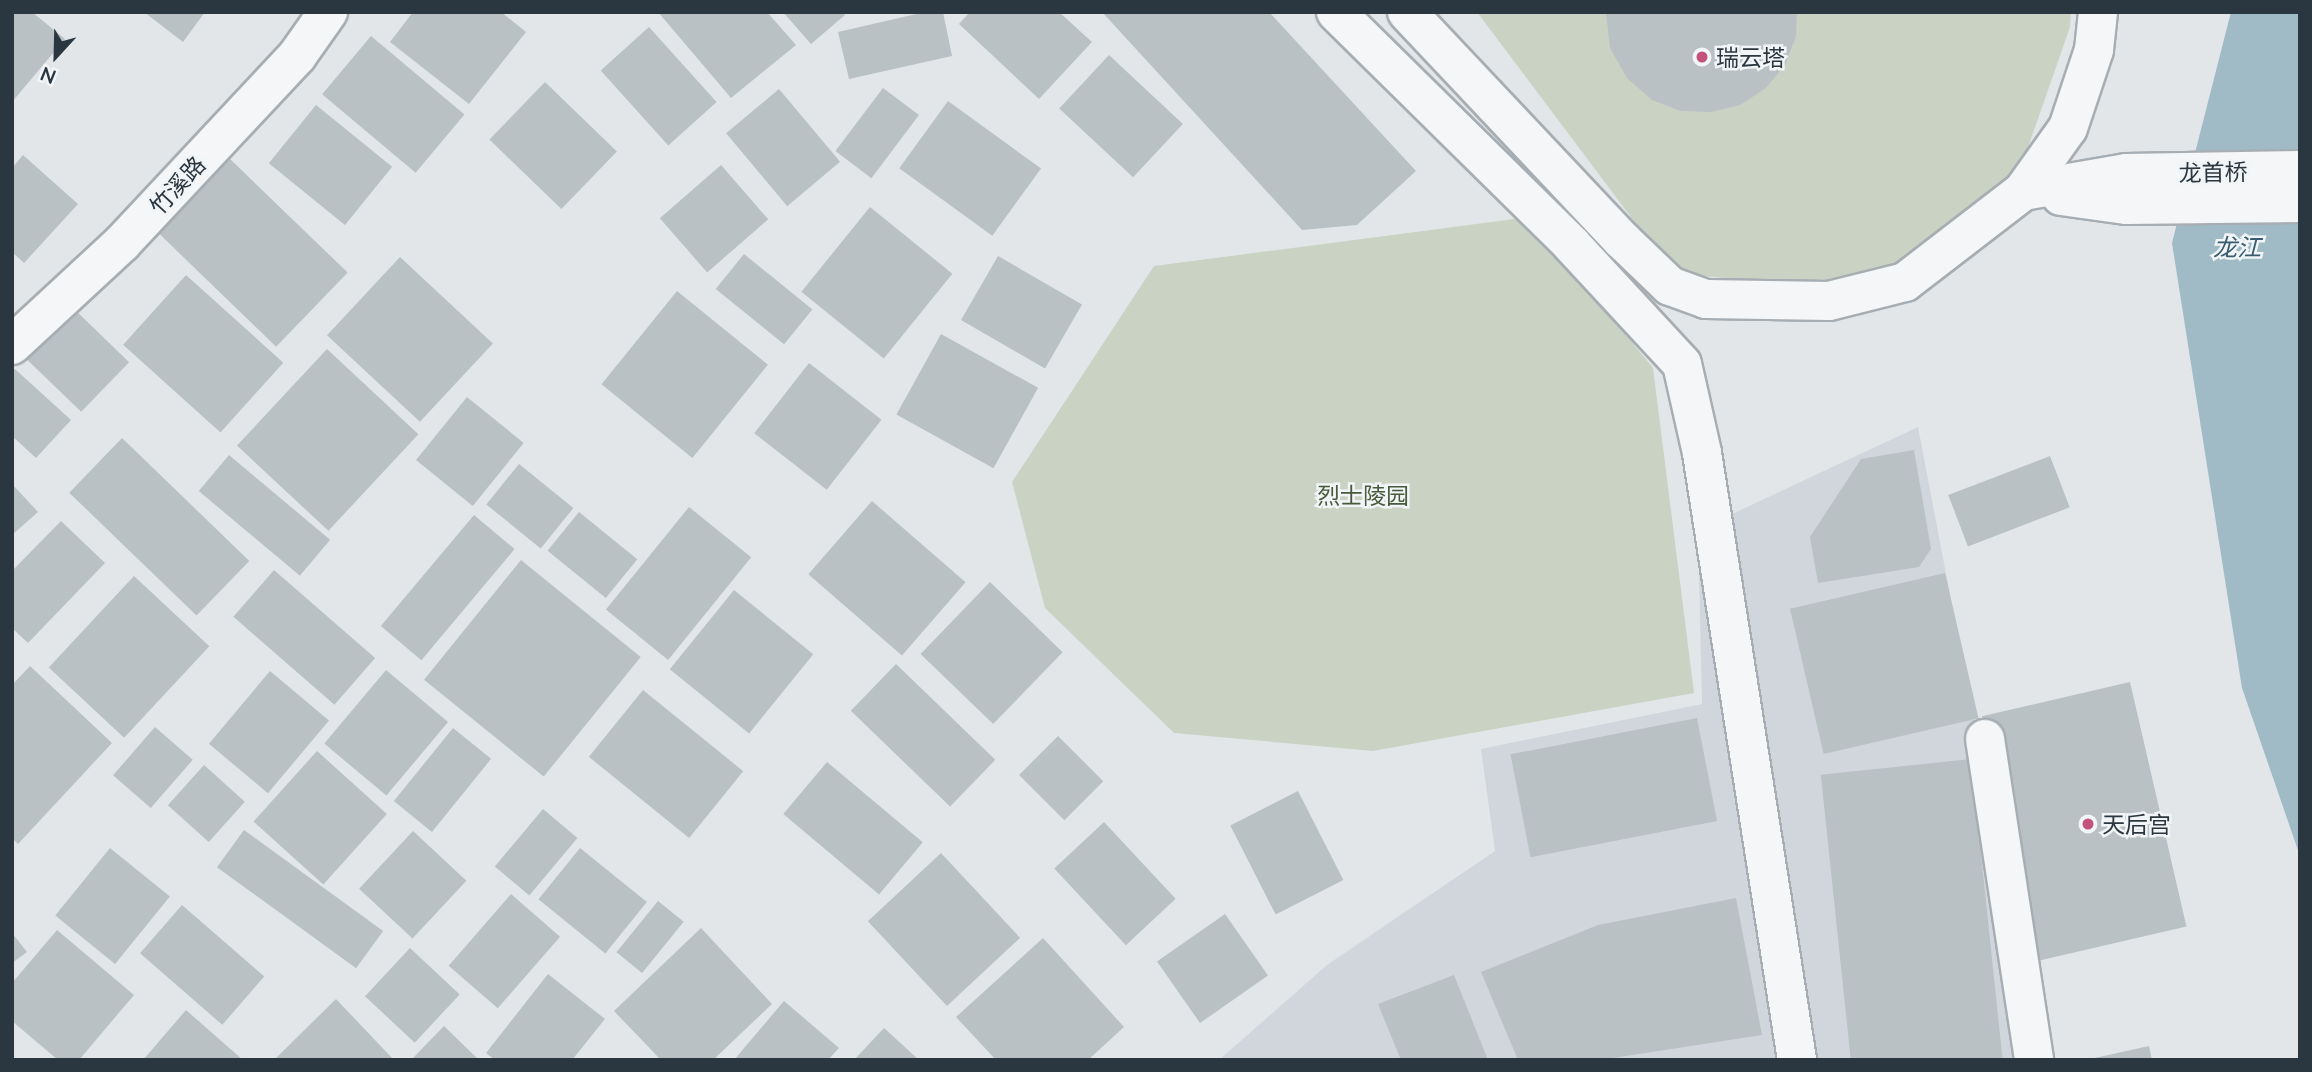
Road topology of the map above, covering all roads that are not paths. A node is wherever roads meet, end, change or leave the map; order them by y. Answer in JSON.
{"nodes":[{"id":1,"x":328,"y":12,"type":"edge"},
{"id":2,"x":1336,"y":12,"type":"edge"},
{"id":3,"x":1407,"y":12,"type":"edge"},
{"id":4,"x":2098,"y":12,"type":"edge"},
{"id":5,"x":2300,"y":170,"type":"edge"},
{"id":6,"x":2126,"y":189,"type":"junction"},
{"id":7,"x":2023,"y":191,"type":"junction"},
{"id":8,"x":2300,"y":203,"type":"edge"},
{"id":9,"x":12,"y":345,"type":"edge"},
{"id":10,"x":1985,"y":739,"type":"dead end"},
{"id":11,"x":1797,"y":1060,"type":"edge"},
{"id":12,"x":2034,"y":1060,"type":"edge"}],
"edges":[{"from":1,"to":9,"type":"street","name":"竹溪路"},
{"from":2,"to":11,"type":"street"},
{"from":3,"to":7,"type":"street"},
{"from":4,"to":7,"type":"street"},
{"from":5,"to":6,"type":"street","name":"龙首桥"},
{"from":6,"to":7,"type":"street"},
{"from":6,"to":8,"type":"street","name":"龙首桥"},
{"from":10,"to":12,"type":"street"}]}
